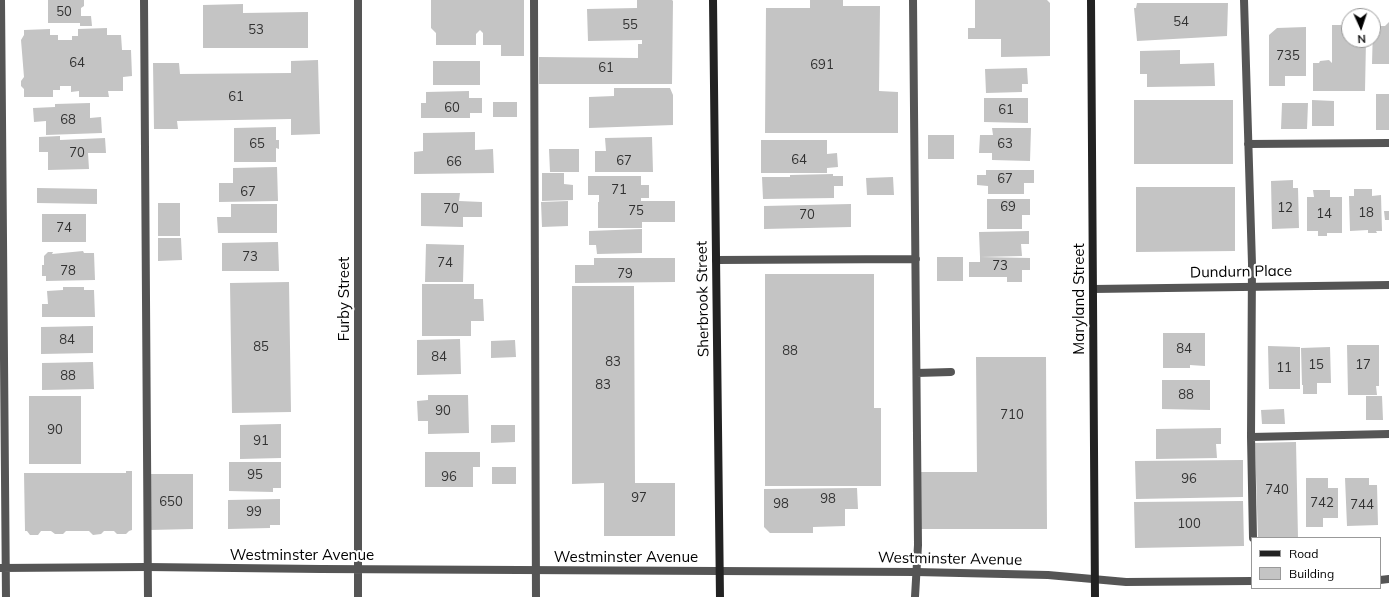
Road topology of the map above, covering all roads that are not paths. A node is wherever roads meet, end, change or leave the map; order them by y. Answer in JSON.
{"nodes":[{"id":1,"x":1,"y":0,"type":"edge"},
{"id":2,"x":144,"y":0,"type":"edge"},
{"id":3,"x":358,"y":0,"type":"edge"},
{"id":4,"x":534,"y":0,"type":"edge"},
{"id":5,"x":713,"y":0,"type":"edge"},
{"id":6,"x":913,"y":0,"type":"edge"},
{"id":7,"x":1091,"y":0,"type":"edge"},
{"id":8,"x":1244,"y":0,"type":"edge"},
{"id":9,"x":1389,"y":143,"type":"edge"},
{"id":10,"x":1248,"y":144,"type":"junction"},
{"id":11,"x":916,"y":259,"type":"junction"},
{"id":12,"x":716,"y":260,"type":"junction"},
{"id":13,"x":1389,"y":285,"type":"edge"},
{"id":14,"x":1252,"y":286,"type":"junction"},
{"id":15,"x":1093,"y":289,"type":"junction"},
{"id":16,"x":951,"y":372,"type":"dead end"},
{"id":17,"x":917,"y":373,"type":"junction"},
{"id":18,"x":1389,"y":434,"type":"edge"},
{"id":19,"x":1252,"y":437,"type":"junction"},
{"id":20,"x":1253,"y":537,"type":"edge"},
{"id":21,"x":147,"y":567,"type":"junction"},
{"id":22,"x":3,"y":568,"type":"edge"},
{"id":23,"x":358,"y":569,"type":"junction"},
{"id":24,"x":536,"y":570,"type":"junction"},
{"id":25,"x":720,"y":571,"type":"junction"},
{"id":26,"x":916,"y":572,"type":"junction"},
{"id":27,"x":1094,"y":579,"type":"junction"},
{"id":28,"x":1251,"y":581,"type":"edge"},
{"id":29,"x":6,"y":597,"type":"edge"},
{"id":30,"x":148,"y":597,"type":"edge"},
{"id":31,"x":358,"y":597,"type":"edge"},
{"id":32,"x":536,"y":597,"type":"edge"},
{"id":33,"x":720,"y":597,"type":"edge"},
{"id":34,"x":915,"y":597,"type":"edge"},
{"id":35,"x":1095,"y":597,"type":"edge"}],
"edges":[{"from":1,"to":22,"type":"street"},
{"from":2,"to":21,"type":"street"},
{"from":3,"to":23,"type":"street","name":"Furby Street"},
{"from":4,"to":24,"type":"street"},
{"from":5,"to":12,"type":"main road","name":"Sherbrook Street"},
{"from":6,"to":11,"type":"street"},
{"from":7,"to":15,"type":"main road","name":"Maryland Street"},
{"from":8,"to":10,"type":"street"},
{"from":9,"to":10,"type":"street"},
{"from":10,"to":14,"type":"street"},
{"from":11,"to":12,"type":"street"},
{"from":11,"to":17,"type":"street"},
{"from":12,"to":25,"type":"main road","name":"Sherbrook Street"},
{"from":13,"to":14,"type":"street","name":"Dundurn Place"},
{"from":14,"to":15,"type":"street","name":"Dundurn Place"},
{"from":14,"to":19,"type":"street"},
{"from":15,"to":27,"type":"main road","name":"Maryland Street"},
{"from":16,"to":17,"type":"street"},
{"from":17,"to":26,"type":"street"},
{"from":18,"to":19,"type":"street"},
{"from":19,"to":20,"type":"street"},
{"from":21,"to":22,"type":"street","name":"Westminster Avenue"},
{"from":21,"to":23,"type":"street","name":"Westminster Avenue"},
{"from":21,"to":30,"type":"street"},
{"from":22,"to":29,"type":"street"},
{"from":23,"to":24,"type":"street","name":"Westminster Avenue"},
{"from":23,"to":31,"type":"street","name":"Furby Street"},
{"from":24,"to":25,"type":"street","name":"Westminster Avenue"},
{"from":24,"to":32,"type":"street"},
{"from":25,"to":26,"type":"street","name":"Westminster Avenue"},
{"from":25,"to":33,"type":"main road","name":"Sherbrook Street"},
{"from":26,"to":27,"type":"street","name":"Westminster Avenue"},
{"from":26,"to":34,"type":"street"},
{"from":27,"to":28,"type":"street","name":"Westminster Avenue"},
{"from":27,"to":35,"type":"main road","name":"Maryland Street"}]}
